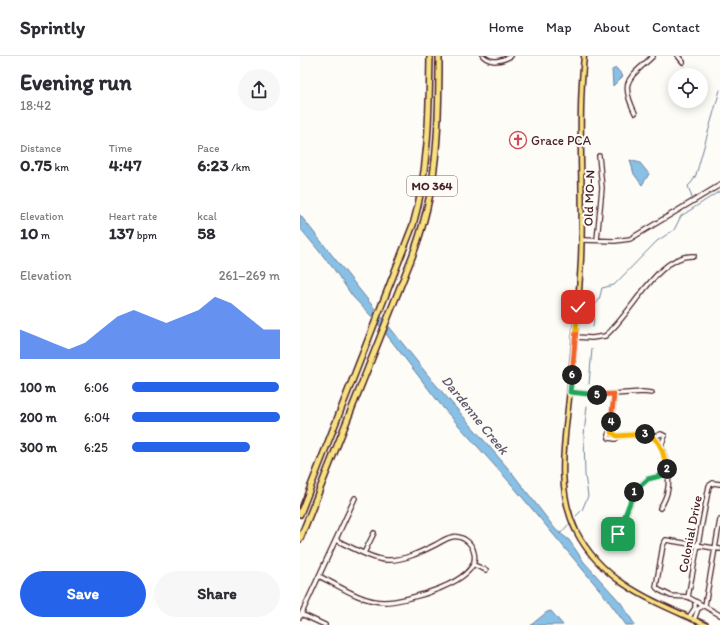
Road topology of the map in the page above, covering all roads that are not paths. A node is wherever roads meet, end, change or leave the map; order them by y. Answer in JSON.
{"nodes":[{"id":1,"x":430,"y":56,"type":"edge"},
{"id":2,"x":439,"y":56,"type":"edge"},
{"id":3,"x":483,"y":56,"type":"edge"},
{"id":4,"x":511,"y":56,"type":"edge"},
{"id":5,"x":584,"y":56,"type":"edge"},
{"id":6,"x":653,"y":56,"type":"edge"},
{"id":7,"x":678,"y":56,"type":"edge"},
{"id":8,"x":683,"y":62,"type":"dead end"},
{"id":9,"x":635,"y":113,"type":"dead end"},
{"id":10,"x":599,"y":156,"type":"dead end"},
{"id":11,"x":720,"y":185,"type":"edge"},
{"id":12,"x":582,"y":240,"type":"junction"},
{"id":13,"x":597,"y":240,"type":"junction"},
{"id":14,"x":694,"y":256,"type":"dead end"},
{"id":15,"x":575,"y":337,"type":"junction"},
{"id":16,"x":570,"y":392,"type":"junction"},
{"id":17,"x":652,"y":393,"type":"dead end"},
{"id":18,"x":614,"y":394,"type":"junction"},
{"id":19,"x":653,"y":437,"type":"junction"},
{"id":20,"x":661,"y":446,"type":"junction"},
{"id":21,"x":668,"y":474,"type":"junction"},
{"id":22,"x":720,"y":484,"type":"edge"},
{"id":23,"x":355,"y":498,"type":"dead end"},
{"id":24,"x":660,"y":508,"type":"dead end"},
{"id":25,"x":300,"y":514,"type":"edge"},
{"id":26,"x":720,"y":520,"type":"edge"},
{"id":27,"x":374,"y":533,"type":"dead end"},
{"id":28,"x":618,"y":534,"type":"dead end"},
{"id":29,"x":300,"y":539,"type":"edge"},
{"id":30,"x":336,"y":540,"type":"junction"},
{"id":31,"x":698,"y":544,"type":"junction"},
{"id":32,"x":715,"y":548,"type":"junction"},
{"id":33,"x":720,"y":549,"type":"edge"},
{"id":34,"x":364,"y":553,"type":"junction"},
{"id":35,"x":474,"y":565,"type":"junction"},
{"id":36,"x":486,"y":570,"type":"dead end"},
{"id":37,"x":319,"y":576,"type":"junction"},
{"id":38,"x":688,"y":597,"type":"junction"},
{"id":39,"x":695,"y":603,"type":"junction"},
{"id":40,"x":702,"y":607,"type":"junction"},
{"id":41,"x":301,"y":615,"type":"edge"},
{"id":42,"x":720,"y":615,"type":"edge"},
{"id":43,"x":689,"y":617,"type":"junction"},
{"id":44,"x":694,"y":620,"type":"junction"},
{"id":45,"x":325,"y":625,"type":"edge"},
{"id":46,"x":706,"y":625,"type":"edge"}],
"edges":[{"from":1,"to":25,"type":"highway","number":"MO 364"},
{"from":2,"to":29,"type":"highway","number":"MO 364"},
{"from":3,"to":4,"type":"street"},
{"from":5,"to":12,"type":"main road"},
{"from":6,"to":9,"type":"street"},
{"from":7,"to":8,"type":"street"},
{"from":10,"to":13,"type":"street","name":"Old MO-N"},
{"from":11,"to":13,"type":"street"},
{"from":12,"to":13,"type":"street"},
{"from":12,"to":15,"type":"main road"},
{"from":14,"to":15,"type":"street"},
{"from":15,"to":16,"type":"main road"},
{"from":16,"to":18,"type":"street"},
{"from":16,"to":43,"type":"main road"},
{"from":17,"to":18,"type":"street"},
{"from":18,"to":19,"type":"street"},
{"from":19,"to":20,"type":"street"},
{"from":19,"to":20,"type":"street"},
{"from":20,"to":21,"type":"street"},
{"from":21,"to":24,"type":"street"},
{"from":21,"to":28,"type":"street"},
{"from":22,"to":31,"type":"street","name":"Colonial Drive"},
{"from":23,"to":30,"type":"street"},
{"from":26,"to":32,"type":"street","name":"Colonial Drive"},
{"from":27,"to":34,"type":"street"},
{"from":30,"to":34,"type":"street"},
{"from":30,"to":37,"type":"street"},
{"from":31,"to":32,"type":"street"},
{"from":31,"to":38,"type":"street","name":"Colonial Drive"},
{"from":31,"to":38,"type":"street"},
{"from":32,"to":33,"type":"street"},
{"from":32,"to":40,"type":"street","name":"Colonial Drive"},
{"from":34,"to":35,"type":"street"},
{"from":35,"to":36,"type":"street"},
{"from":35,"to":37,"type":"street"},
{"from":37,"to":41,"type":"street"},
{"from":38,"to":39,"type":"street"},
{"from":39,"to":40,"type":"street"},
{"from":39,"to":43,"type":"street"},
{"from":40,"to":42,"type":"street"},
{"from":40,"to":44,"type":"street","name":"Colonial Drive"},
{"from":41,"to":45,"type":"street"},
{"from":43,"to":44,"type":"main road"},
{"from":44,"to":46,"type":"main road"}]}
